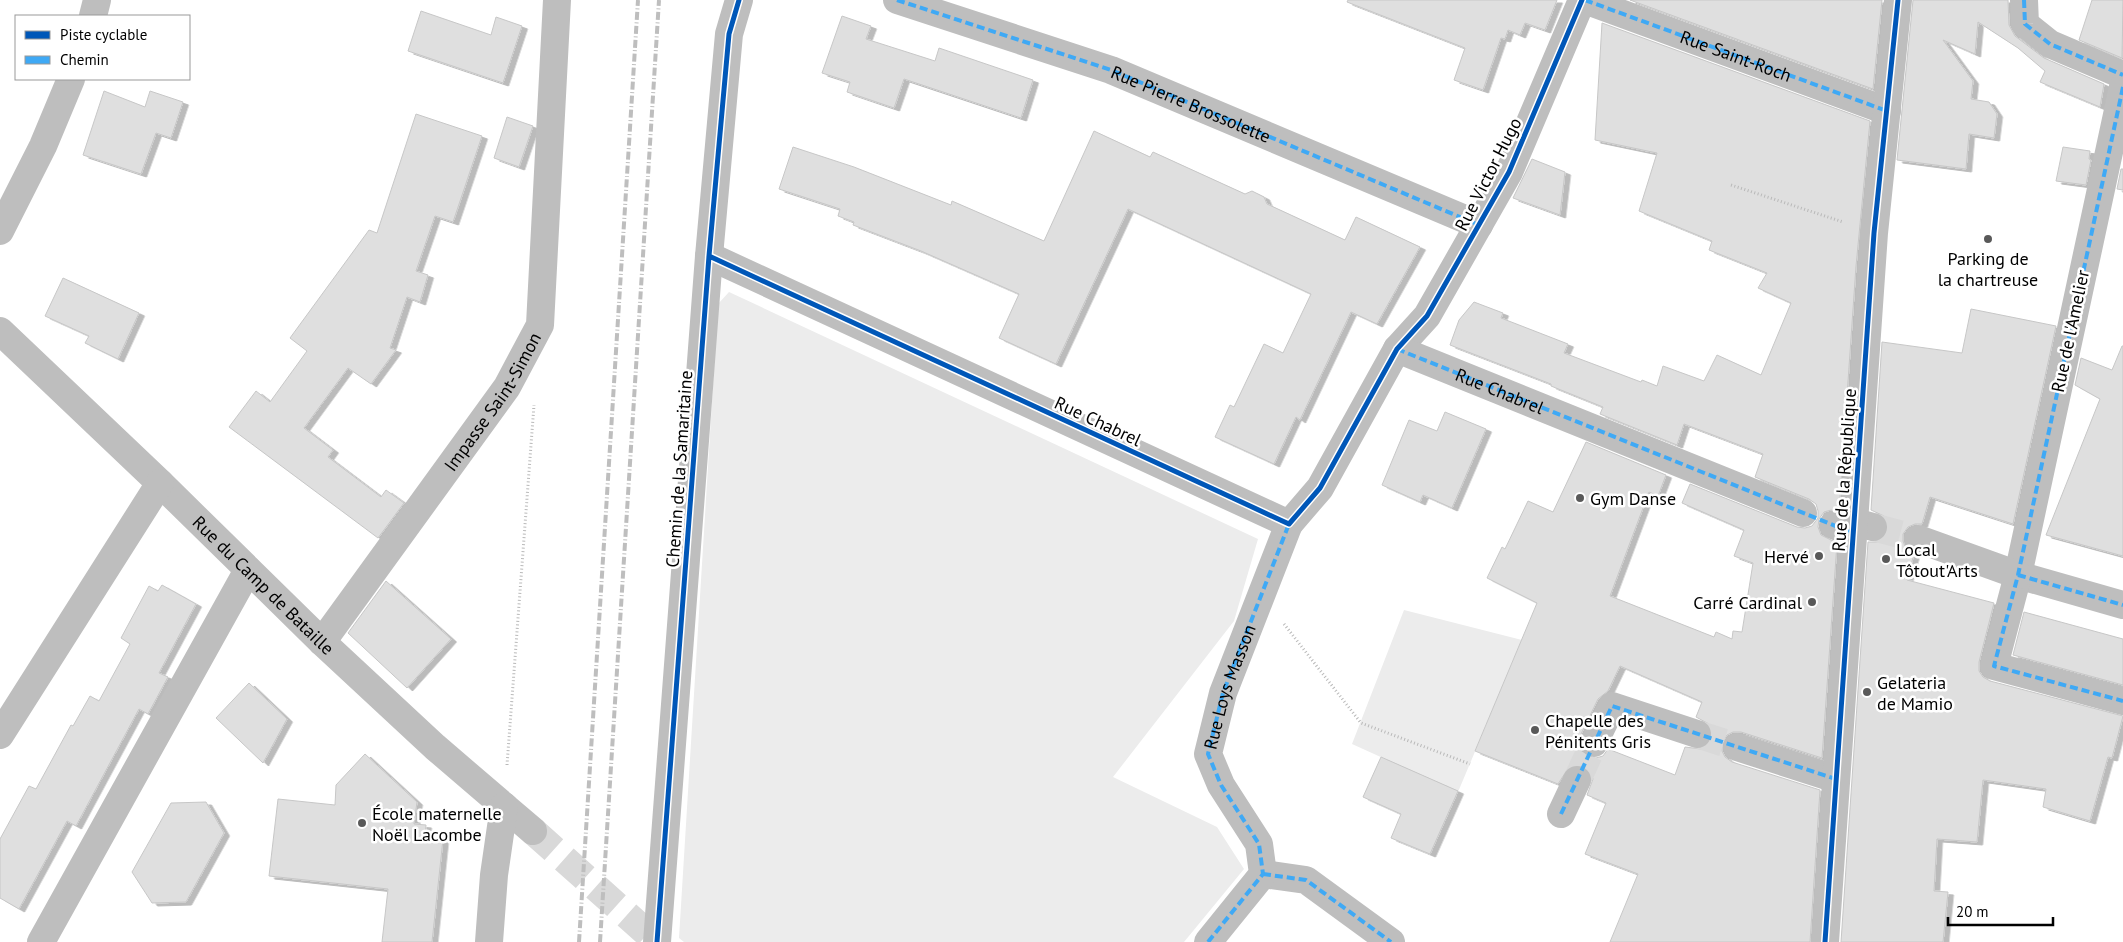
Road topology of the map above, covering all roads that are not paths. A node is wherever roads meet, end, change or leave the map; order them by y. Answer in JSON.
{"nodes":[{"id":1,"x":97,"y":0,"type":"edge"},
{"id":2,"x":557,"y":0,"type":"edge"},
{"id":3,"x":739,"y":0,"type":"edge"},
{"id":4,"x":897,"y":0,"type":"edge"},
{"id":5,"x":1584,"y":0,"type":"edge"},
{"id":6,"x":1898,"y":0,"type":"edge"},
{"id":7,"x":2024,"y":0,"type":"edge"},
{"id":8,"x":93,"y":15,"type":"edge"},
{"id":9,"x":2123,"y":75,"type":"edge"},
{"id":10,"x":71,"y":80,"type":"edge"},
{"id":11,"x":2123,"y":88,"type":"edge"},
{"id":12,"x":1887,"y":110,"type":"junction"},
{"id":13,"x":1479,"y":225,"type":"junction"},
{"id":14,"x":0,"y":231,"type":"edge"},
{"id":15,"x":709,"y":256,"type":"junction"},
{"id":16,"x":0,"y":331,"type":"edge"},
{"id":17,"x":1397,"y":349,"type":"junction"},
{"id":18,"x":160,"y":483,"type":"junction"},
{"id":19,"x":1803,"y":514,"type":"dead end"},
{"id":20,"x":1289,"y":524,"type":"junction"},
{"id":21,"x":1918,"y":539,"type":"tunnel mouth"},
{"id":22,"x":248,"y":570,"type":"junction"},
{"id":23,"x":2018,"y":575,"type":"junction"},
{"id":24,"x":2123,"y":605,"type":"edge"},
{"id":25,"x":322,"y":642,"type":"junction"},
{"id":26,"x":2123,"y":701,"type":"edge"},
{"id":27,"x":1697,"y":734,"type":"tunnel mouth"},
{"id":28,"x":0,"y":735,"type":"edge"},
{"id":29,"x":1594,"y":744,"type":"tunnel mouth"},
{"id":30,"x":1737,"y":747,"type":"tunnel mouth"},
{"id":31,"x":1836,"y":779,"type":"junction"},
{"id":32,"x":1577,"y":780,"type":"tunnel mouth"},
{"id":33,"x":504,"y":806,"type":"junction"},
{"id":34,"x":1561,"y":814,"type":"dead end"},
{"id":35,"x":533,"y":832,"type":"tunnel mouth"},
{"id":36,"x":1263,"y":874,"type":"junction"},
{"id":37,"x":657,"y":941,"type":"edge"},
{"id":38,"x":41,"y":942,"type":"edge"},
{"id":39,"x":489,"y":942,"type":"edge"},
{"id":40,"x":1208,"y":942,"type":"edge"},
{"id":41,"x":1391,"y":942,"type":"edge"},
{"id":42,"x":1824,"y":942,"type":"edge"}],
"edges":[{"from":1,"to":8,"type":"street"},
{"from":2,"to":25,"type":"street","name":"Impasse Saint-Simon"},
{"from":3,"to":15,"type":"street","name":"Chemin de la Samaritaine"},
{"from":4,"to":13,"type":"street","name":"Rue Pierre Brossolette"},
{"from":5,"to":12,"type":"street","name":"Rue Saint-Roch"},
{"from":5,"to":13,"type":"street","name":"Rue Victor Hugo"},
{"from":6,"to":12,"type":"street","name":"Rue de la République"},
{"from":7,"to":9,"type":"street"},
{"from":10,"to":14,"type":"street"},
{"from":11,"to":23,"type":"street","name":"Rue de l'Amelier"},
{"from":12,"to":31,"type":"street","name":"Rue de la République"},
{"from":13,"to":17,"type":"street","name":"Rue Victor Hugo"},
{"from":15,"to":20,"type":"street","name":"Rue Chabrel"},
{"from":15,"to":37,"type":"street","name":"Chemin de la Samaritaine"},
{"from":16,"to":18,"type":"street","name":"Rue du Camp de Bataille"},
{"from":17,"to":19,"type":"street","name":"Rue Chabrel"},
{"from":17,"to":20,"type":"street"},
{"from":18,"to":22,"type":"street","name":"Rue du Camp de Bataille"},
{"from":18,"to":28,"type":"street"},
{"from":20,"to":36,"type":"street","name":"Rue Loys Masson"},
{"from":21,"to":23,"type":"street"},
{"from":22,"to":25,"type":"street","name":"Rue du Camp de Bataille"},
{"from":22,"to":38,"type":"street"},
{"from":23,"to":24,"type":"street"},
{"from":23,"to":26,"type":"street","name":"Rue de l'Amelier"},
{"from":25,"to":33,"type":"street","name":"Rue du Camp de Bataille"},
{"from":27,"to":29,"type":"street"},
{"from":30,"to":31,"type":"street"},
{"from":31,"to":42,"type":"street","name":"Rue de la République"},
{"from":32,"to":34,"type":"street"},
{"from":33,"to":35,"type":"street","name":"Rue du Camp de Bataille"},
{"from":33,"to":39,"type":"street"},
{"from":36,"to":40,"type":"street"},
{"from":36,"to":41,"type":"street"}]}
